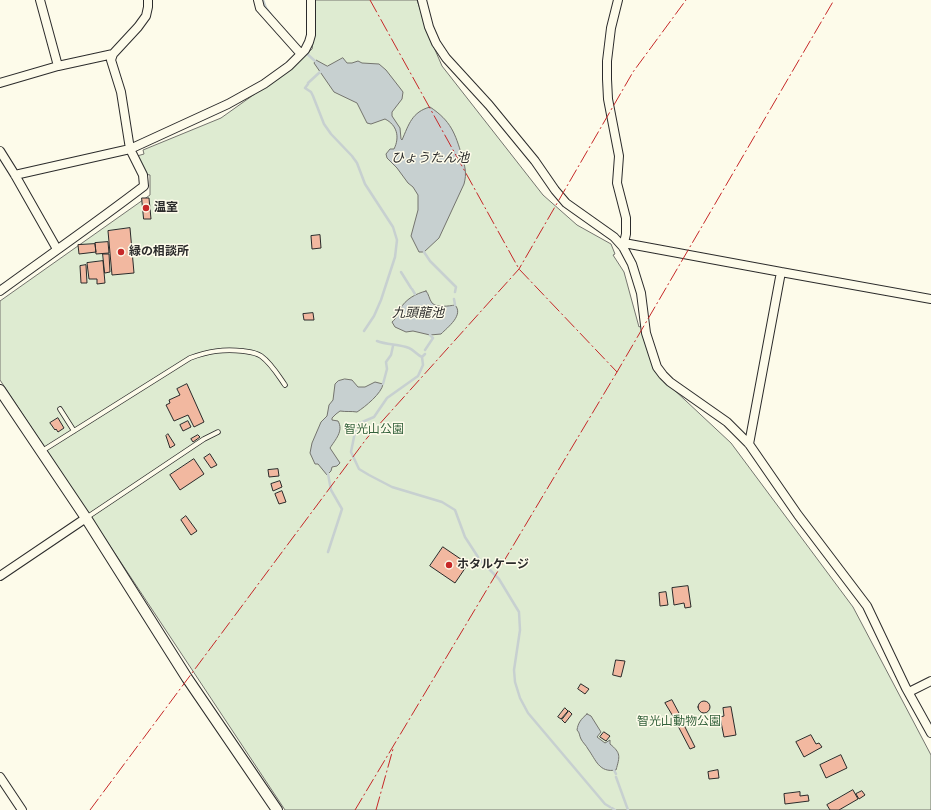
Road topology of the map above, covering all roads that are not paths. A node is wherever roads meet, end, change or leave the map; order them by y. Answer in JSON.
{"nodes":[{"id":1,"x":40,"y":0,"type":"edge"},
{"id":2,"x":148,"y":0,"type":"edge"},
{"id":3,"x":258,"y":0,"type":"edge"},
{"id":4,"x":311,"y":0,"type":"edge"},
{"id":5,"x":422,"y":0,"type":"edge"},
{"id":6,"x":618,"y":0,"type":"edge"},
{"id":7,"x":303,"y":52,"type":"junction"},
{"id":8,"x":113,"y":54,"type":"junction"},
{"id":9,"x":58,"y":66,"type":"junction"},
{"id":10,"x":0,"y":83,"type":"edge"},
{"id":11,"x":130,"y":149,"type":"junction"},
{"id":12,"x":0,"y":151,"type":"edge"},
{"id":13,"x":15,"y":175,"type":"junction"},
{"id":14,"x":624,"y":245,"type":"junction"},
{"id":15,"x":57,"y":249,"type":"junction"},
{"id":16,"x":781,"y":272,"type":"junction"},
{"id":17,"x":0,"y":291,"type":"edge"},
{"id":18,"x":931,"y":299,"type":"edge"},
{"id":19,"x":285,"y":385,"type":"dead end"},
{"id":20,"x":0,"y":390,"type":"edge"},
{"id":21,"x":60,"y":409,"type":"dead end"},
{"id":22,"x":74,"y":431,"type":"junction"},
{"id":23,"x":218,"y":432,"type":"dead end"},
{"id":24,"x":749,"y":444,"type":"junction"},
{"id":25,"x":41,"y":452,"type":"junction"},
{"id":26,"x":86,"y":518,"type":"junction"},
{"id":27,"x":0,"y":576,"type":"edge"},
{"id":28,"x":931,"y":681,"type":"edge"},
{"id":29,"x":909,"y":692,"type":"junction"},
{"id":30,"x":931,"y":733,"type":"edge"},
{"id":31,"x":0,"y":777,"type":"edge"},
{"id":32,"x":22,"y":810,"type":"edge"},
{"id":33,"x":277,"y":810,"type":"edge"}],
"edges":[{"from":1,"to":9,"type":"street"},
{"from":2,"to":8,"type":"street"},
{"from":3,"to":7,"type":"street"},
{"from":4,"to":7,"type":"street"},
{"from":5,"to":14,"type":"street"},
{"from":6,"to":14,"type":"street"},
{"from":7,"to":11,"type":"street"},
{"from":8,"to":9,"type":"street"},
{"from":8,"to":11,"type":"street"},
{"from":9,"to":10,"type":"street"},
{"from":11,"to":13,"type":"street"},
{"from":11,"to":15,"type":"street"},
{"from":12,"to":13,"type":"street"},
{"from":13,"to":15,"type":"street"},
{"from":14,"to":16,"type":"street"},
{"from":14,"to":24,"type":"street"},
{"from":15,"to":17,"type":"street"},
{"from":16,"to":18,"type":"street"},
{"from":16,"to":24,"type":"street"},
{"from":19,"to":22,"type":"lane"},
{"from":20,"to":25,"type":"street"},
{"from":21,"to":22,"type":"lane"},
{"from":22,"to":25,"type":"lane"},
{"from":23,"to":26,"type":"lane"},
{"from":24,"to":29,"type":"street"},
{"from":25,"to":26,"type":"street"},
{"from":26,"to":27,"type":"street"},
{"from":26,"to":33,"type":"street"},
{"from":28,"to":29,"type":"street"},
{"from":29,"to":30,"type":"street"},
{"from":31,"to":32,"type":"street"}]}
